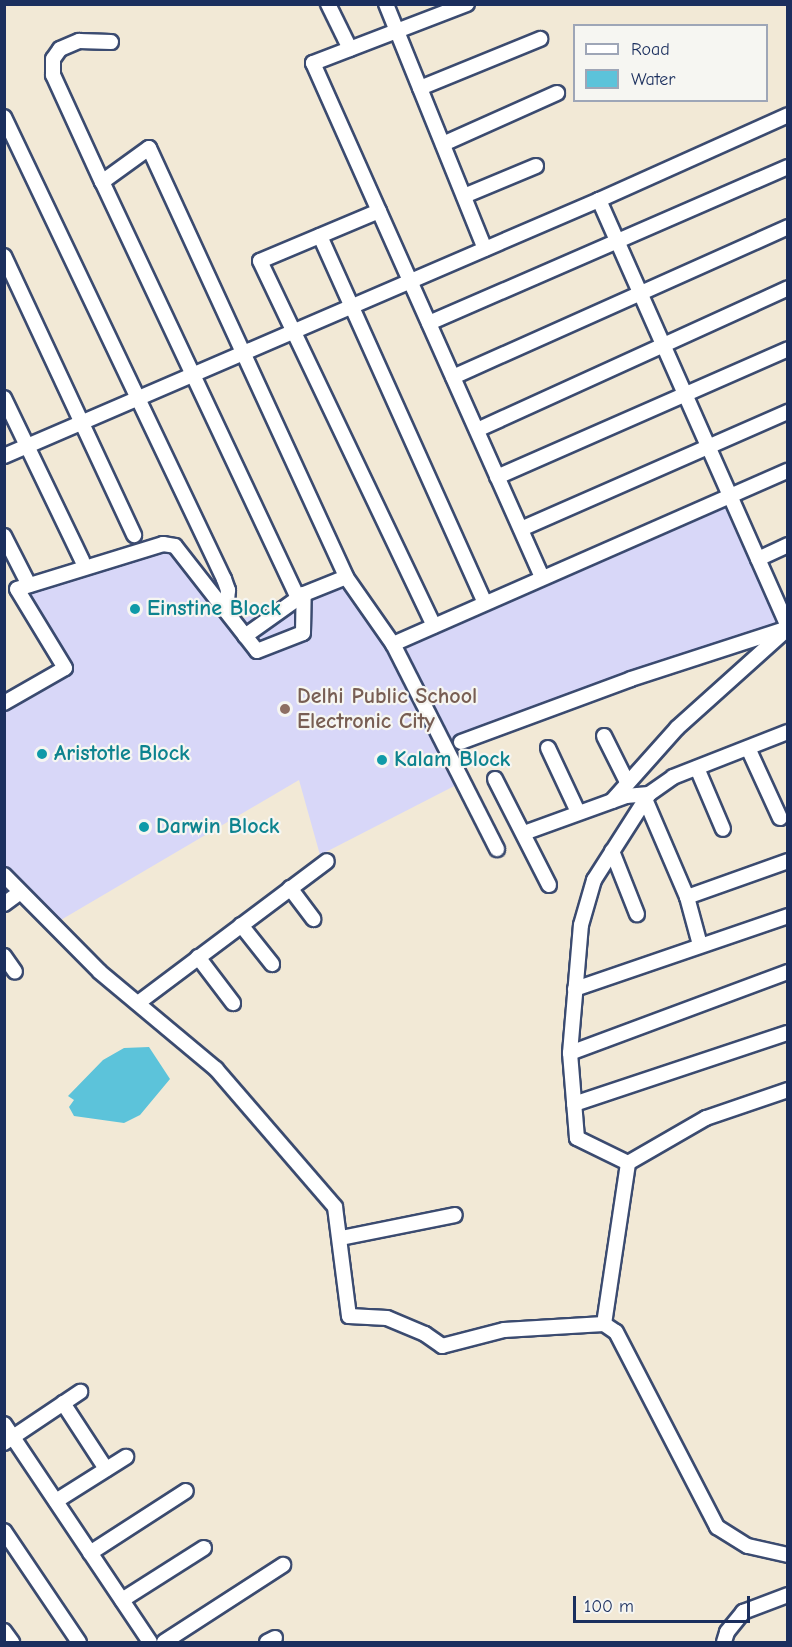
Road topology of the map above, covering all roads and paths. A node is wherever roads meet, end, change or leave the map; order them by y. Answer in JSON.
{"nodes":[{"id":1,"x":328,"y":4,"type":"edge"},
{"id":2,"x":386,"y":4,"type":"edge"},
{"id":3,"x":467,"y":4,"type":"edge"},
{"id":4,"x":397,"y":32,"type":"junction"},
{"id":5,"x":540,"y":39,"type":"dead end"},
{"id":6,"x":111,"y":42,"type":"dead end"},
{"id":7,"x":350,"y":49,"type":"junction"},
{"id":8,"x":420,"y":88,"type":"junction"},
{"id":9,"x":556,"y":93,"type":"dead end"},
{"id":10,"x":4,"y":117,"type":"edge"},
{"id":11,"x":787,"y":118,"type":"edge"},
{"id":12,"x":443,"y":144,"type":"junction"},
{"id":13,"x":536,"y":166,"type":"dead end"},
{"id":14,"x":788,"y":167,"type":"edge"},
{"id":15,"x":102,"y":183,"type":"junction"},
{"id":16,"x":464,"y":196,"type":"junction"},
{"id":17,"x":599,"y":200,"type":"junction"},
{"id":18,"x":379,"y":211,"type":"junction"},
{"id":19,"x":788,"y":227,"type":"edge"},
{"id":20,"x":320,"y":236,"type":"junction"},
{"id":21,"x":618,"y":241,"type":"junction"},
{"id":22,"x":486,"y":249,"type":"junction"},
{"id":23,"x":4,"y":256,"type":"edge"},
{"id":24,"x":411,"y":280,"type":"junction"},
{"id":25,"x":788,"y":288,"type":"edge"},
{"id":26,"x":640,"y":293,"type":"junction"},
{"id":27,"x":351,"y":306,"type":"junction"},
{"id":28,"x":429,"y":323,"type":"junction"},
{"id":29,"x":296,"y":329,"type":"junction"},
{"id":30,"x":664,"y":344,"type":"junction"},
{"id":31,"x":788,"y":349,"type":"edge"},
{"id":32,"x":244,"y":351,"type":"junction"},
{"id":33,"x":190,"y":374,"type":"junction"},
{"id":34,"x":453,"y":377,"type":"junction"},
{"id":35,"x":686,"y":394,"type":"junction"},
{"id":36,"x":137,"y":397,"type":"junction"},
{"id":37,"x":4,"y":398,"type":"edge"},
{"id":38,"x":788,"y":412,"type":"edge"},
{"id":39,"x":82,"y":422,"type":"junction"},
{"id":40,"x":477,"y":430,"type":"junction"},
{"id":41,"x":26,"y":445,"type":"junction"},
{"id":42,"x":707,"y":445,"type":"junction"},
{"id":43,"x":4,"y":456,"type":"edge"},
{"id":44,"x":788,"y":471,"type":"edge"},
{"id":45,"x":497,"y":477,"type":"junction"},
{"id":46,"x":729,"y":495,"type":"junction"},
{"id":47,"x":521,"y":529,"type":"junction"},
{"id":48,"x":134,"y":535,"type":"dead end"},
{"id":49,"x":6,"y":544,"type":"edge"},
{"id":50,"x":788,"y":545,"type":"edge"},
{"id":51,"x":758,"y":559,"type":"junction"},
{"id":52,"x":82,"y":560,"type":"dead end"},
{"id":53,"x":346,"y":577,"type":"junction"},
{"id":54,"x":542,"y":577,"type":"junction"},
{"id":55,"x":29,"y":585,"type":"junction"},
{"id":56,"x":301,"y":596,"type":"junction"},
{"id":57,"x":486,"y":603,"type":"junction"},
{"id":58,"x":226,"y":611,"type":"junction"},
{"id":59,"x":434,"y":626,"type":"junction"},
{"id":60,"x":788,"y":628,"type":"edge"},
{"id":61,"x":245,"y":636,"type":"junction"},
{"id":62,"x":393,"y":644,"type":"junction"},
{"id":63,"x":4,"y":703,"type":"edge"},
{"id":64,"x":788,"y":732,"type":"edge"},
{"id":65,"x":604,"y":736,"type":"dead end"},
{"id":66,"x":461,"y":742,"type":"dead end"},
{"id":67,"x":548,"y":748,"type":"dead end"},
{"id":68,"x":748,"y":748,"type":"junction"},
{"id":69,"x":697,"y":768,"type":"junction"},
{"id":70,"x":495,"y":779,"type":"dead end"},
{"id":71,"x":627,"y":782,"type":"junction"},
{"id":72,"x":647,"y":796,"type":"junction"},
{"id":73,"x":612,"y":801,"type":"junction"},
{"id":74,"x":579,"y":812,"type":"junction"},
{"id":75,"x":780,"y":818,"type":"dead end"},
{"id":76,"x":723,"y":829,"type":"dead end"},
{"id":77,"x":524,"y":833,"type":"junction"},
{"id":78,"x":497,"y":849,"type":"dead end"},
{"id":79,"x":612,"y":851,"type":"junction"},
{"id":80,"x":327,"y":861,"type":"dead end"},
{"id":81,"x":787,"y":864,"type":"edge"},
{"id":82,"x":4,"y":875,"type":"edge"},
{"id":83,"x":549,"y":885,"type":"dead end"},
{"id":84,"x":290,"y":888,"type":"junction"},
{"id":85,"x":19,"y":893,"type":"junction"},
{"id":86,"x":687,"y":897,"type":"junction"},
{"id":87,"x":4,"y":904,"type":"edge"},
{"id":88,"x":637,"y":914,"type":"dead end"},
{"id":89,"x":788,"y":916,"type":"edge"},
{"id":90,"x":313,"y":919,"type":"dead end"},
{"id":91,"x":241,"y":925,"type":"junction"},
{"id":92,"x":700,"y":945,"type":"junction"},
{"id":93,"x":4,"y":956,"type":"edge"},
{"id":94,"x":198,"y":957,"type":"junction"},
{"id":95,"x":272,"y":964,"type":"dead end"},
{"id":96,"x":15,"y":972,"type":"dead end"},
{"id":97,"x":788,"y":972,"type":"edge"},
{"id":98,"x":576,"y":989,"type":"junction"},
{"id":99,"x":138,"y":1003,"type":"junction"},
{"id":100,"x":233,"y":1004,"type":"dead end"},
{"id":101,"x":788,"y":1033,"type":"edge"},
{"id":102,"x":570,"y":1053,"type":"junction"},
{"id":103,"x":788,"y":1090,"type":"edge"},
{"id":104,"x":574,"y":1104,"type":"junction"},
{"id":105,"x":628,"y":1163,"type":"junction"},
{"id":106,"x":455,"y":1215,"type":"dead end"},
{"id":107,"x":341,"y":1238,"type":"junction"},
{"id":108,"x":604,"y":1324,"type":"junction"},
{"id":109,"x":80,"y":1392,"type":"dead end"},
{"id":110,"x":63,"y":1403,"type":"junction"},
{"id":111,"x":4,"y":1424,"type":"edge"},
{"id":112,"x":9,"y":1440,"type":"edge"},
{"id":113,"x":126,"y":1456,"type":"dead end"},
{"id":114,"x":106,"y":1469,"type":"junction"},
{"id":115,"x":186,"y":1491,"type":"dead end"},
{"id":116,"x":56,"y":1502,"type":"junction"},
{"id":117,"x":4,"y":1531,"type":"edge"},
{"id":118,"x":204,"y":1548,"type":"dead end"},
{"id":119,"x":90,"y":1552,"type":"junction"},
{"id":120,"x":788,"y":1555,"type":"edge"},
{"id":121,"x":283,"y":1565,"type":"dead end"},
{"id":122,"x":788,"y":1595,"type":"edge"},
{"id":123,"x":122,"y":1600,"type":"junction"},
{"id":124,"x":4,"y":1631,"type":"edge"},
{"id":125,"x":12,"y":1642,"type":"edge"},
{"id":126,"x":79,"y":1642,"type":"edge"},
{"id":127,"x":150,"y":1642,"type":"edge"},
{"id":128,"x":164,"y":1642,"type":"edge"},
{"id":129,"x":724,"y":1642,"type":"edge"}],
"edges":[{"from":1,"to":7,"type":"street"},
{"from":2,"to":4,"type":"street"},
{"from":3,"to":4,"type":"street"},
{"from":4,"to":7,"type":"street"},
{"from":4,"to":8,"type":"street"},
{"from":5,"to":8,"type":"street"},
{"from":6,"to":15,"type":"street"},
{"from":7,"to":18,"type":"street"},
{"from":8,"to":12,"type":"street"},
{"from":9,"to":12,"type":"street"},
{"from":10,"to":36,"type":"street"},
{"from":11,"to":17,"type":"street"},
{"from":12,"to":16,"type":"street"},
{"from":13,"to":16,"type":"street"},
{"from":14,"to":21,"type":"street"},
{"from":15,"to":32,"type":"street"},
{"from":15,"to":33,"type":"street"},
{"from":16,"to":22,"type":"street"},
{"from":17,"to":21,"type":"street"},
{"from":17,"to":22,"type":"street"},
{"from":18,"to":20,"type":"street"},
{"from":18,"to":24,"type":"street"},
{"from":19,"to":26,"type":"street"},
{"from":20,"to":27,"type":"street"},
{"from":20,"to":29,"type":"street"},
{"from":21,"to":26,"type":"street"},
{"from":21,"to":28,"type":"street"},
{"from":22,"to":24,"type":"street"},
{"from":23,"to":39,"type":"street"},
{"from":24,"to":27,"type":"street"},
{"from":24,"to":28,"type":"street"},
{"from":25,"to":30,"type":"street"},
{"from":26,"to":30,"type":"street"},
{"from":26,"to":34,"type":"street"},
{"from":27,"to":29,"type":"street"},
{"from":27,"to":57,"type":"street"},
{"from":28,"to":34,"type":"street"},
{"from":29,"to":32,"type":"street"},
{"from":29,"to":59,"type":"street"},
{"from":30,"to":35,"type":"street"},
{"from":30,"to":40,"type":"street"},
{"from":31,"to":35,"type":"street"},
{"from":32,"to":33,"type":"street"},
{"from":32,"to":53,"type":"street"},
{"from":33,"to":36,"type":"street"},
{"from":33,"to":56,"type":"street"},
{"from":34,"to":40,"type":"street"},
{"from":35,"to":42,"type":"street"},
{"from":35,"to":45,"type":"street"},
{"from":36,"to":39,"type":"street"},
{"from":36,"to":58,"type":"street"},
{"from":37,"to":41,"type":"street"},
{"from":38,"to":42,"type":"street"},
{"from":39,"to":41,"type":"street"},
{"from":39,"to":48,"type":"street"},
{"from":40,"to":45,"type":"street"},
{"from":41,"to":43,"type":"street"},
{"from":41,"to":52,"type":"street"},
{"from":42,"to":46,"type":"street"},
{"from":42,"to":47,"type":"street"},
{"from":44,"to":46,"type":"street"},
{"from":45,"to":47,"type":"street"},
{"from":46,"to":51,"type":"street"},
{"from":46,"to":54,"type":"street"},
{"from":47,"to":54,"type":"street"},
{"from":49,"to":55,"type":"street"},
{"from":50,"to":51,"type":"street"},
{"from":51,"to":60,"type":"street"},
{"from":53,"to":56,"type":"street"},
{"from":53,"to":62,"type":"street"},
{"from":54,"to":57,"type":"street"},
{"from":55,"to":58,"type":"street"},
{"from":55,"to":63,"type":"street"},
{"from":56,"to":61,"type":"street"},
{"from":56,"to":61,"type":"street"},
{"from":57,"to":59,"type":"street"},
{"from":58,"to":61,"type":"street"},
{"from":59,"to":62,"type":"street"},
{"from":60,"to":66,"type":"street"},
{"from":60,"to":71,"type":"street"},
{"from":62,"to":78,"type":"street"},
{"from":64,"to":68,"type":"street"},
{"from":65,"to":71,"type":"street"},
{"from":67,"to":74,"type":"street"},
{"from":68,"to":69,"type":"street"},
{"from":68,"to":75,"type":"street"},
{"from":69,"to":72,"type":"street"},
{"from":69,"to":76,"type":"street"},
{"from":70,"to":77,"type":"street"},
{"from":71,"to":73,"type":"street"},
{"from":72,"to":73,"type":"street"},
{"from":72,"to":79,"type":"street"},
{"from":72,"to":86,"type":"street"},
{"from":73,"to":74,"type":"street"},
{"from":74,"to":77,"type":"street"},
{"from":77,"to":83,"type":"street"},
{"from":79,"to":88,"type":"street"},
{"from":79,"to":98,"type":"street"},
{"from":80,"to":84,"type":"street"},
{"from":81,"to":86,"type":"street"},
{"from":82,"to":85,"type":"street"},
{"from":84,"to":90,"type":"street"},
{"from":84,"to":91,"type":"street"},
{"from":85,"to":87,"type":"street"},
{"from":85,"to":99,"type":"street"},
{"from":86,"to":92,"type":"street"},
{"from":89,"to":92,"type":"street"},
{"from":91,"to":94,"type":"street"},
{"from":91,"to":95,"type":"street"},
{"from":92,"to":98,"type":"street"},
{"from":93,"to":96,"type":"street"},
{"from":94,"to":99,"type":"street"},
{"from":94,"to":100,"type":"street"},
{"from":97,"to":102,"type":"street"},
{"from":98,"to":102,"type":"street"},
{"from":99,"to":107,"type":"street"},
{"from":101,"to":104,"type":"street"},
{"from":102,"to":104,"type":"street"},
{"from":103,"to":105,"type":"street"},
{"from":104,"to":105,"type":"street"},
{"from":105,"to":108,"type":"street"},
{"from":106,"to":107,"type":"street"},
{"from":107,"to":108,"type":"street"},
{"from":108,"to":120,"type":"street"},
{"from":109,"to":110,"type":"street"},
{"from":110,"to":112,"type":"street"},
{"from":110,"to":114,"type":"street"},
{"from":111,"to":112,"type":"street"},
{"from":112,"to":116,"type":"street"},
{"from":113,"to":114,"type":"street"},
{"from":114,"to":116,"type":"street"},
{"from":115,"to":119,"type":"street"},
{"from":116,"to":119,"type":"street"},
{"from":117,"to":126,"type":"street"},
{"from":118,"to":123,"type":"street"},
{"from":119,"to":123,"type":"street"},
{"from":121,"to":128,"type":"street"},
{"from":122,"to":129,"type":"street"},
{"from":123,"to":127,"type":"street"},
{"from":124,"to":125,"type":"street"}]}
